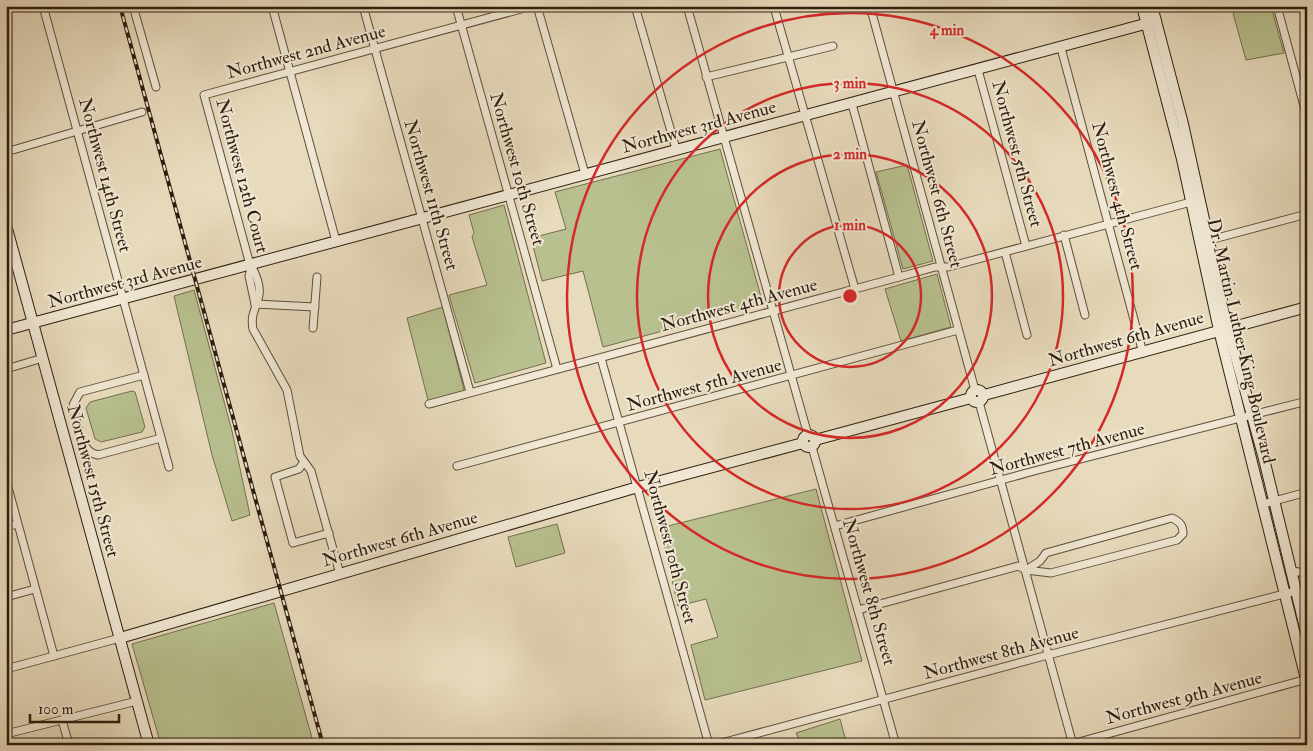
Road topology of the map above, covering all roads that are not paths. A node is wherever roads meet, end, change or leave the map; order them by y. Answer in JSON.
{"nodes":[{"id":1,"x":43,"y":6,"type":"edge"},
{"id":2,"x":133,"y":6,"type":"edge"},
{"id":3,"x":272,"y":6,"type":"edge"},
{"id":4,"x":363,"y":6,"type":"edge"},
{"id":5,"x":456,"y":6,"type":"edge"},
{"id":6,"x":532,"y":6,"type":"edge"},
{"id":7,"x":536,"y":6,"type":"edge"},
{"id":8,"x":635,"y":6,"type":"edge"},
{"id":9,"x":687,"y":6,"type":"edge"},
{"id":10,"x":870,"y":6,"type":"edge"},
{"id":11,"x":1142,"y":6,"type":"edge"},
{"id":12,"x":1152,"y":6,"type":"edge"},
{"id":13,"x":1277,"y":6,"type":"edge"},
{"id":14,"x":774,"y":7,"type":"edge"},
{"id":15,"x":1151,"y":22,"type":"junction"},
{"id":16,"x":461,"y":25,"type":"junction"},
{"id":17,"x":833,"y":46,"type":"dead end"},
{"id":18,"x":1061,"y":48,"type":"junction"},
{"id":19,"x":374,"y":49,"type":"junction"},
{"id":20,"x":788,"y":58,"type":"junction"},
{"id":21,"x":978,"y":70,"type":"junction"},
{"id":22,"x":289,"y":72,"type":"junction"},
{"id":23,"x":1166,"y":76,"type":"junction"},
{"id":24,"x":706,"y":77,"type":"junction"},
{"id":25,"x":156,"y":87,"type":"dead end"},
{"id":26,"x":894,"y":93,"type":"junction"},
{"id":27,"x":204,"y":95,"type":"joint"},
{"id":28,"x":852,"y":104,"type":"junction"},
{"id":29,"x":142,"y":112,"type":"dead end"},
{"id":30,"x":806,"y":116,"type":"junction"},
{"id":31,"x":1307,"y":117,"type":"edge"},
{"id":32,"x":78,"y":131,"type":"junction"},
{"id":33,"x":723,"y":136,"type":"junction"},
{"id":34,"x":676,"y":149,"type":"junction"},
{"id":35,"x":6,"y":152,"type":"edge"},
{"id":36,"x":585,"y":174,"type":"junction"},
{"id":37,"x":509,"y":194,"type":"junction"},
{"id":38,"x":1191,"y":202,"type":"junction"},
{"id":39,"x":1307,"y":214,"type":"edge"},
{"id":40,"x":422,"y":218,"type":"junction"},
{"id":41,"x":1108,"y":223,"type":"junction"},
{"id":42,"x":6,"y":225,"type":"edge"},
{"id":43,"x":1064,"y":235,"type":"junction"},
{"id":44,"x":336,"y":241,"type":"junction"},
{"id":45,"x":1204,"y":241,"type":"junction"},
{"id":46,"x":1026,"y":246,"type":"junction"},
{"id":47,"x":1005,"y":252,"type":"junction"},
{"id":48,"x":251,"y":265,"type":"junction"},
{"id":49,"x":941,"y":267,"type":"junction"},
{"id":50,"x":317,"y":277,"type":"dead end"},
{"id":51,"x":899,"y":277,"type":"junction"},
{"id":52,"x":855,"y":289,"type":"junction"},
{"id":53,"x":123,"y":300,"type":"junction"},
{"id":54,"x":255,"y":304,"type":"junction"},
{"id":55,"x":315,"y":307,"type":"junction"},
{"id":56,"x":1307,"y":307,"type":"edge"},
{"id":57,"x":774,"y":311,"type":"junction"},
{"id":58,"x":1085,"y":315,"type":"dead end"},
{"id":59,"x":33,"y":322,"type":"junction"},
{"id":60,"x":313,"y":328,"type":"dead end"},
{"id":61,"x":1224,"y":329,"type":"junction"},
{"id":62,"x":6,"y":330,"type":"edge"},
{"id":63,"x":958,"y":330,"type":"junction"},
{"id":64,"x":1027,"y":335,"type":"dead end"},
{"id":65,"x":1143,"y":353,"type":"junction"},
{"id":66,"x":43,"y":358,"type":"junction"},
{"id":67,"x":601,"y":358,"type":"junction"},
{"id":68,"x":557,"y":368,"type":"junction"},
{"id":69,"x":6,"y":369,"type":"edge"},
{"id":70,"x":144,"y":376,"type":"junction"},
{"id":71,"x":791,"y":377,"type":"junction"},
{"id":72,"x":470,"y":392,"type":"junction"},
{"id":73,"x":977,"y":396,"type":"junction"},
{"id":74,"x":1307,"y":401,"type":"edge"},
{"id":75,"x":429,"y":404,"type":"dead end"},
{"id":76,"x":1247,"y":416,"type":"junction"},
{"id":77,"x":619,"y":423,"type":"junction"},
{"id":78,"x":161,"y":438,"type":"junction"},
{"id":79,"x":810,"y":441,"type":"junction"},
{"id":80,"x":303,"y":463,"type":"junction"},
{"id":81,"x":169,"y":466,"type":"dead end"},
{"id":82,"x":457,"y":466,"type":"dead end"},
{"id":83,"x":6,"y":480,"type":"edge"},
{"id":84,"x":1001,"y":482,"type":"junction"},
{"id":85,"x":638,"y":487,"type":"junction"},
{"id":86,"x":1307,"y":492,"type":"edge"},
{"id":87,"x":1274,"y":501,"type":"junction"},
{"id":88,"x":1263,"y":504,"type":"junction"},
{"id":89,"x":17,"y":524,"type":"junction"},
{"id":90,"x":835,"y":526,"type":"junction"},
{"id":91,"x":6,"y":527,"type":"edge"},
{"id":92,"x":329,"y":532,"type":"junction"},
{"id":93,"x":1026,"y":570,"type":"junction"},
{"id":94,"x":1291,"y":572,"type":"junction"},
{"id":95,"x":1307,"y":573,"type":"edge"},
{"id":96,"x":340,"y":574,"type":"junction"},
{"id":97,"x":35,"y":589,"type":"junction"},
{"id":98,"x":1296,"y":592,"type":"junction"},
{"id":99,"x":1285,"y":594,"type":"junction"},
{"id":100,"x":6,"y":597,"type":"edge"},
{"id":101,"x":858,"y":610,"type":"junction"},
{"id":102,"x":1307,"y":636,"type":"edge"},
{"id":103,"x":120,"y":638,"type":"junction"},
{"id":104,"x":1048,"y":655,"type":"junction"},
{"id":105,"x":54,"y":656,"type":"junction"},
{"id":106,"x":6,"y":669,"type":"edge"},
{"id":107,"x":1306,"y":680,"type":"edge"},
{"id":108,"x":883,"y":700,"type":"junction"},
{"id":109,"x":137,"y":701,"type":"junction"},
{"id":110,"x":62,"y":720,"type":"junction"},
{"id":111,"x":6,"y":734,"type":"edge"},
{"id":112,"x":1071,"y":744,"type":"edge"},
{"id":113,"x":69,"y":745,"type":"edge"},
{"id":114,"x":149,"y":745,"type":"edge"},
{"id":115,"x":708,"y":745,"type":"edge"},
{"id":116,"x":714,"y":745,"type":"edge"},
{"id":117,"x":896,"y":745,"type":"edge"}],
"edges":[{"from":1,"to":32,"type":"street","name":"Northwest 14th Street"},
{"from":2,"to":25,"type":"street"},
{"from":3,"to":22,"type":"street"},
{"from":4,"to":19,"type":"street","name":"Northwest 11th Street"},
{"from":5,"to":16,"type":"street","name":"Northwest 10th Street"},
{"from":6,"to":16,"type":"street","name":"Northwest 2nd Avenue"},
{"from":7,"to":36,"type":"street"},
{"from":8,"to":34,"type":"street"},
{"from":9,"to":24,"type":"street","name":"Northwest 8th Street"},
{"from":10,"to":26,"type":"street","name":"Northwest 6th Street"},
{"from":11,"to":15,"type":"street","name":"Dr. Martin Luther King Boulevard"},
{"from":12,"to":15,"type":"street","name":"Dr. Martin Luther King Boulevard"},
{"from":13,"to":31,"type":"street"},
{"from":14,"to":20,"type":"street"},
{"from":15,"to":18,"type":"street","name":"Northwest 3rd Avenue"},
{"from":15,"to":23,"type":"street","name":"Dr. Martin Luther King Boulevard"},
{"from":16,"to":19,"type":"street","name":"Northwest 2nd Avenue"},
{"from":16,"to":37,"type":"street","name":"Northwest 10th Street"},
{"from":17,"to":20,"type":"street"},
{"from":18,"to":21,"type":"street","name":"Northwest 3rd Avenue"},
{"from":18,"to":41,"type":"street","name":"Northwest 4th Street"},
{"from":19,"to":22,"type":"street","name":"Northwest 2nd Avenue"},
{"from":19,"to":40,"type":"street","name":"Northwest 11th Street"},
{"from":20,"to":24,"type":"street"},
{"from":20,"to":30,"type":"street"},
{"from":21,"to":26,"type":"street","name":"Northwest 3rd Avenue"},
{"from":21,"to":46,"type":"street","name":"Northwest 5th Street"},
{"from":22,"to":27,"type":"street","name":"Northwest 2nd Avenue"},
{"from":22,"to":44,"type":"street"},
{"from":23,"to":38,"type":"street","name":"Dr. Martin Luther King Boulevard"},
{"from":23,"to":45,"type":"street","name":"Dr. Martin Luther King Boulevard"},
{"from":24,"to":33,"type":"street","name":"Northwest 8th Street"},
{"from":26,"to":28,"type":"street","name":"Northwest 3rd Avenue"},
{"from":26,"to":49,"type":"street","name":"Northwest 6th Street"},
{"from":27,"to":48,"type":"street","name":"Northwest 12th Court"},
{"from":28,"to":30,"type":"street","name":"Northwest 3rd Avenue"},
{"from":28,"to":51,"type":"street"},
{"from":29,"to":32,"type":"street"},
{"from":30,"to":33,"type":"street","name":"Northwest 3rd Avenue"},
{"from":30,"to":52,"type":"street"},
{"from":32,"to":35,"type":"street"},
{"from":32,"to":53,"type":"street","name":"Northwest 14th Street"},
{"from":33,"to":34,"type":"street","name":"Northwest 3rd Avenue"},
{"from":33,"to":57,"type":"street","name":"Northwest 8th Street"},
{"from":34,"to":36,"type":"street","name":"Northwest 3rd Avenue"},
{"from":36,"to":37,"type":"street","name":"Northwest 3rd Avenue"},
{"from":37,"to":40,"type":"street","name":"Northwest 3rd Avenue"},
{"from":37,"to":68,"type":"street","name":"Northwest 10th Street"},
{"from":38,"to":41,"type":"street","name":"Northwest 4th Avenue"},
{"from":38,"to":45,"type":"street","name":"Dr. Martin Luther King Boulevard"},
{"from":39,"to":45,"type":"street"},
{"from":40,"to":44,"type":"street","name":"Northwest 3rd Avenue"},
{"from":40,"to":72,"type":"street","name":"Northwest 11th Street"},
{"from":41,"to":43,"type":"street","name":"Northwest 4th Avenue"},
{"from":41,"to":65,"type":"street","name":"Northwest 4th Street"},
{"from":42,"to":59,"type":"street","name":"Northwest 15th Street"},
{"from":43,"to":46,"type":"street","name":"Northwest 4th Avenue"},
{"from":43,"to":58,"type":"street"},
{"from":44,"to":48,"type":"street","name":"Northwest 3rd Avenue"},
{"from":45,"to":61,"type":"street","name":"Dr. Martin Luther King Boulevard"},
{"from":46,"to":47,"type":"street","name":"Northwest 4th Avenue"},
{"from":47,"to":49,"type":"street","name":"Northwest 4th Avenue"},
{"from":47,"to":64,"type":"street"},
{"from":48,"to":53,"type":"street","name":"Northwest 3rd Avenue"},
{"from":48,"to":54,"type":"street"},
{"from":49,"to":51,"type":"street","name":"Northwest 4th Avenue"},
{"from":49,"to":63,"type":"street","name":"Northwest 6th Street"},
{"from":50,"to":55,"type":"street"},
{"from":51,"to":52,"type":"street","name":"Northwest 4th Avenue"},
{"from":52,"to":57,"type":"street","name":"Northwest 4th Avenue"},
{"from":53,"to":59,"type":"street","name":"Northwest 3rd Avenue"},
{"from":53,"to":70,"type":"street","name":"Northwest 14th Street"},
{"from":54,"to":55,"type":"street"},
{"from":54,"to":80,"type":"street"},
{"from":55,"to":60,"type":"street"},
{"from":56,"to":61,"type":"street","name":"Northwest 6th Avenue"},
{"from":57,"to":67,"type":"street","name":"Northwest 4th Avenue"},
{"from":57,"to":71,"type":"street","name":"Northwest 8th Street"},
{"from":59,"to":62,"type":"street","name":"Northwest 3rd Avenue"},
{"from":59,"to":66,"type":"street","name":"Northwest 15th Street"},
{"from":61,"to":65,"type":"street","name":"Northwest 6th Avenue"},
{"from":61,"to":76,"type":"street","name":"Dr. Martin Luther King Boulevard"},
{"from":63,"to":71,"type":"street","name":"Northwest 5th Avenue"},
{"from":63,"to":73,"type":"street","name":"Northwest 6th Street"},
{"from":65,"to":73,"type":"street","name":"Northwest 6th Avenue"},
{"from":66,"to":69,"type":"street"},
{"from":66,"to":103,"type":"street","name":"Northwest 15th Street"},
{"from":67,"to":68,"type":"street","name":"Northwest 4th Avenue"},
{"from":67,"to":77,"type":"street","name":"Northwest 10th Street"},
{"from":68,"to":72,"type":"street","name":"Northwest 4th Avenue"},
{"from":70,"to":78,"type":"street","name":"Northwest 14th Street"},
{"from":70,"to":78,"type":"street"},
{"from":71,"to":77,"type":"street","name":"Northwest 5th Avenue"},
{"from":71,"to":79,"type":"street","name":"Northwest 8th Street"},
{"from":72,"to":75,"type":"street","name":"Northwest 4th Avenue"},
{"from":73,"to":79,"type":"street","name":"Northwest 6th Avenue"},
{"from":73,"to":84,"type":"street","name":"Northwest 6th Street"},
{"from":74,"to":76,"type":"street","name":"Northwest 7th Avenue"},
{"from":76,"to":84,"type":"street","name":"Northwest 7th Avenue"},
{"from":76,"to":87,"type":"street","name":"Dr. Martin Luther King Boulevard"},
{"from":76,"to":88,"type":"street","name":"Dr. Martin Luther King Boulevard"},
{"from":77,"to":82,"type":"street","name":"Northwest 5th Avenue"},
{"from":77,"to":85,"type":"street","name":"Northwest 10th Street"},
{"from":78,"to":81,"type":"street","name":"Northwest 14th Street"},
{"from":79,"to":85,"type":"street","name":"Northwest 6th Avenue"},
{"from":79,"to":90,"type":"street","name":"Northwest 8th Street"},
{"from":80,"to":92,"type":"street"},
{"from":80,"to":92,"type":"street"},
{"from":83,"to":89,"type":"street"},
{"from":84,"to":90,"type":"street","name":"Northwest 7th Avenue"},
{"from":84,"to":93,"type":"street","name":"Northwest 6th Street"},
{"from":85,"to":96,"type":"street","name":"Northwest 6th Avenue"},
{"from":85,"to":115,"type":"street","name":"Northwest 10th Street"},
{"from":86,"to":87,"type":"street"},
{"from":87,"to":88,"type":"street"},
{"from":87,"to":94,"type":"street","name":"Dr. Martin Luther King Boulevard"},
{"from":88,"to":99,"type":"street","name":"Dr. Martin Luther King Boulevard"},
{"from":89,"to":91,"type":"street"},
{"from":89,"to":97,"type":"street"},
{"from":90,"to":101,"type":"street","name":"Northwest 8th Street"},
{"from":92,"to":96,"type":"street"},
{"from":93,"to":93,"type":"street"},
{"from":93,"to":101,"type":"street"},
{"from":93,"to":104,"type":"street","name":"Northwest 6th Street"},
{"from":94,"to":95,"type":"street"},
{"from":94,"to":98,"type":"street","name":"Dr. Martin Luther King Boulevard"},
{"from":96,"to":103,"type":"street","name":"Northwest 6th Avenue"},
{"from":97,"to":100,"type":"street"},
{"from":97,"to":105,"type":"street"},
{"from":98,"to":99,"type":"street","name":"Northwest 8th Avenue"},
{"from":98,"to":102,"type":"street","name":"Dr. Martin Luther King Boulevard"},
{"from":99,"to":104,"type":"street","name":"Northwest 8th Avenue"},
{"from":99,"to":107,"type":"street","name":"Dr. Martin Luther King Boulevard"},
{"from":101,"to":108,"type":"street","name":"Northwest 8th Street"},
{"from":103,"to":105,"type":"street","name":"Northwest 6th Avenue"},
{"from":103,"to":109,"type":"street","name":"Northwest 15th Street"},
{"from":104,"to":108,"type":"street","name":"Northwest 8th Avenue"},
{"from":104,"to":112,"type":"street","name":"Northwest 6th Street"},
{"from":105,"to":106,"type":"street","name":"Northwest 6th Avenue"},
{"from":107,"to":112,"type":"street","name":"Northwest 9th Avenue"},
{"from":108,"to":116,"type":"street","name":"Northwest 8th Avenue"},
{"from":108,"to":117,"type":"street","name":"Northwest 8th Street"},
{"from":109,"to":110,"type":"street"},
{"from":109,"to":114,"type":"street","name":"Northwest 15th Street"},
{"from":110,"to":111,"type":"street"},
{"from":110,"to":113,"type":"street"}]}
